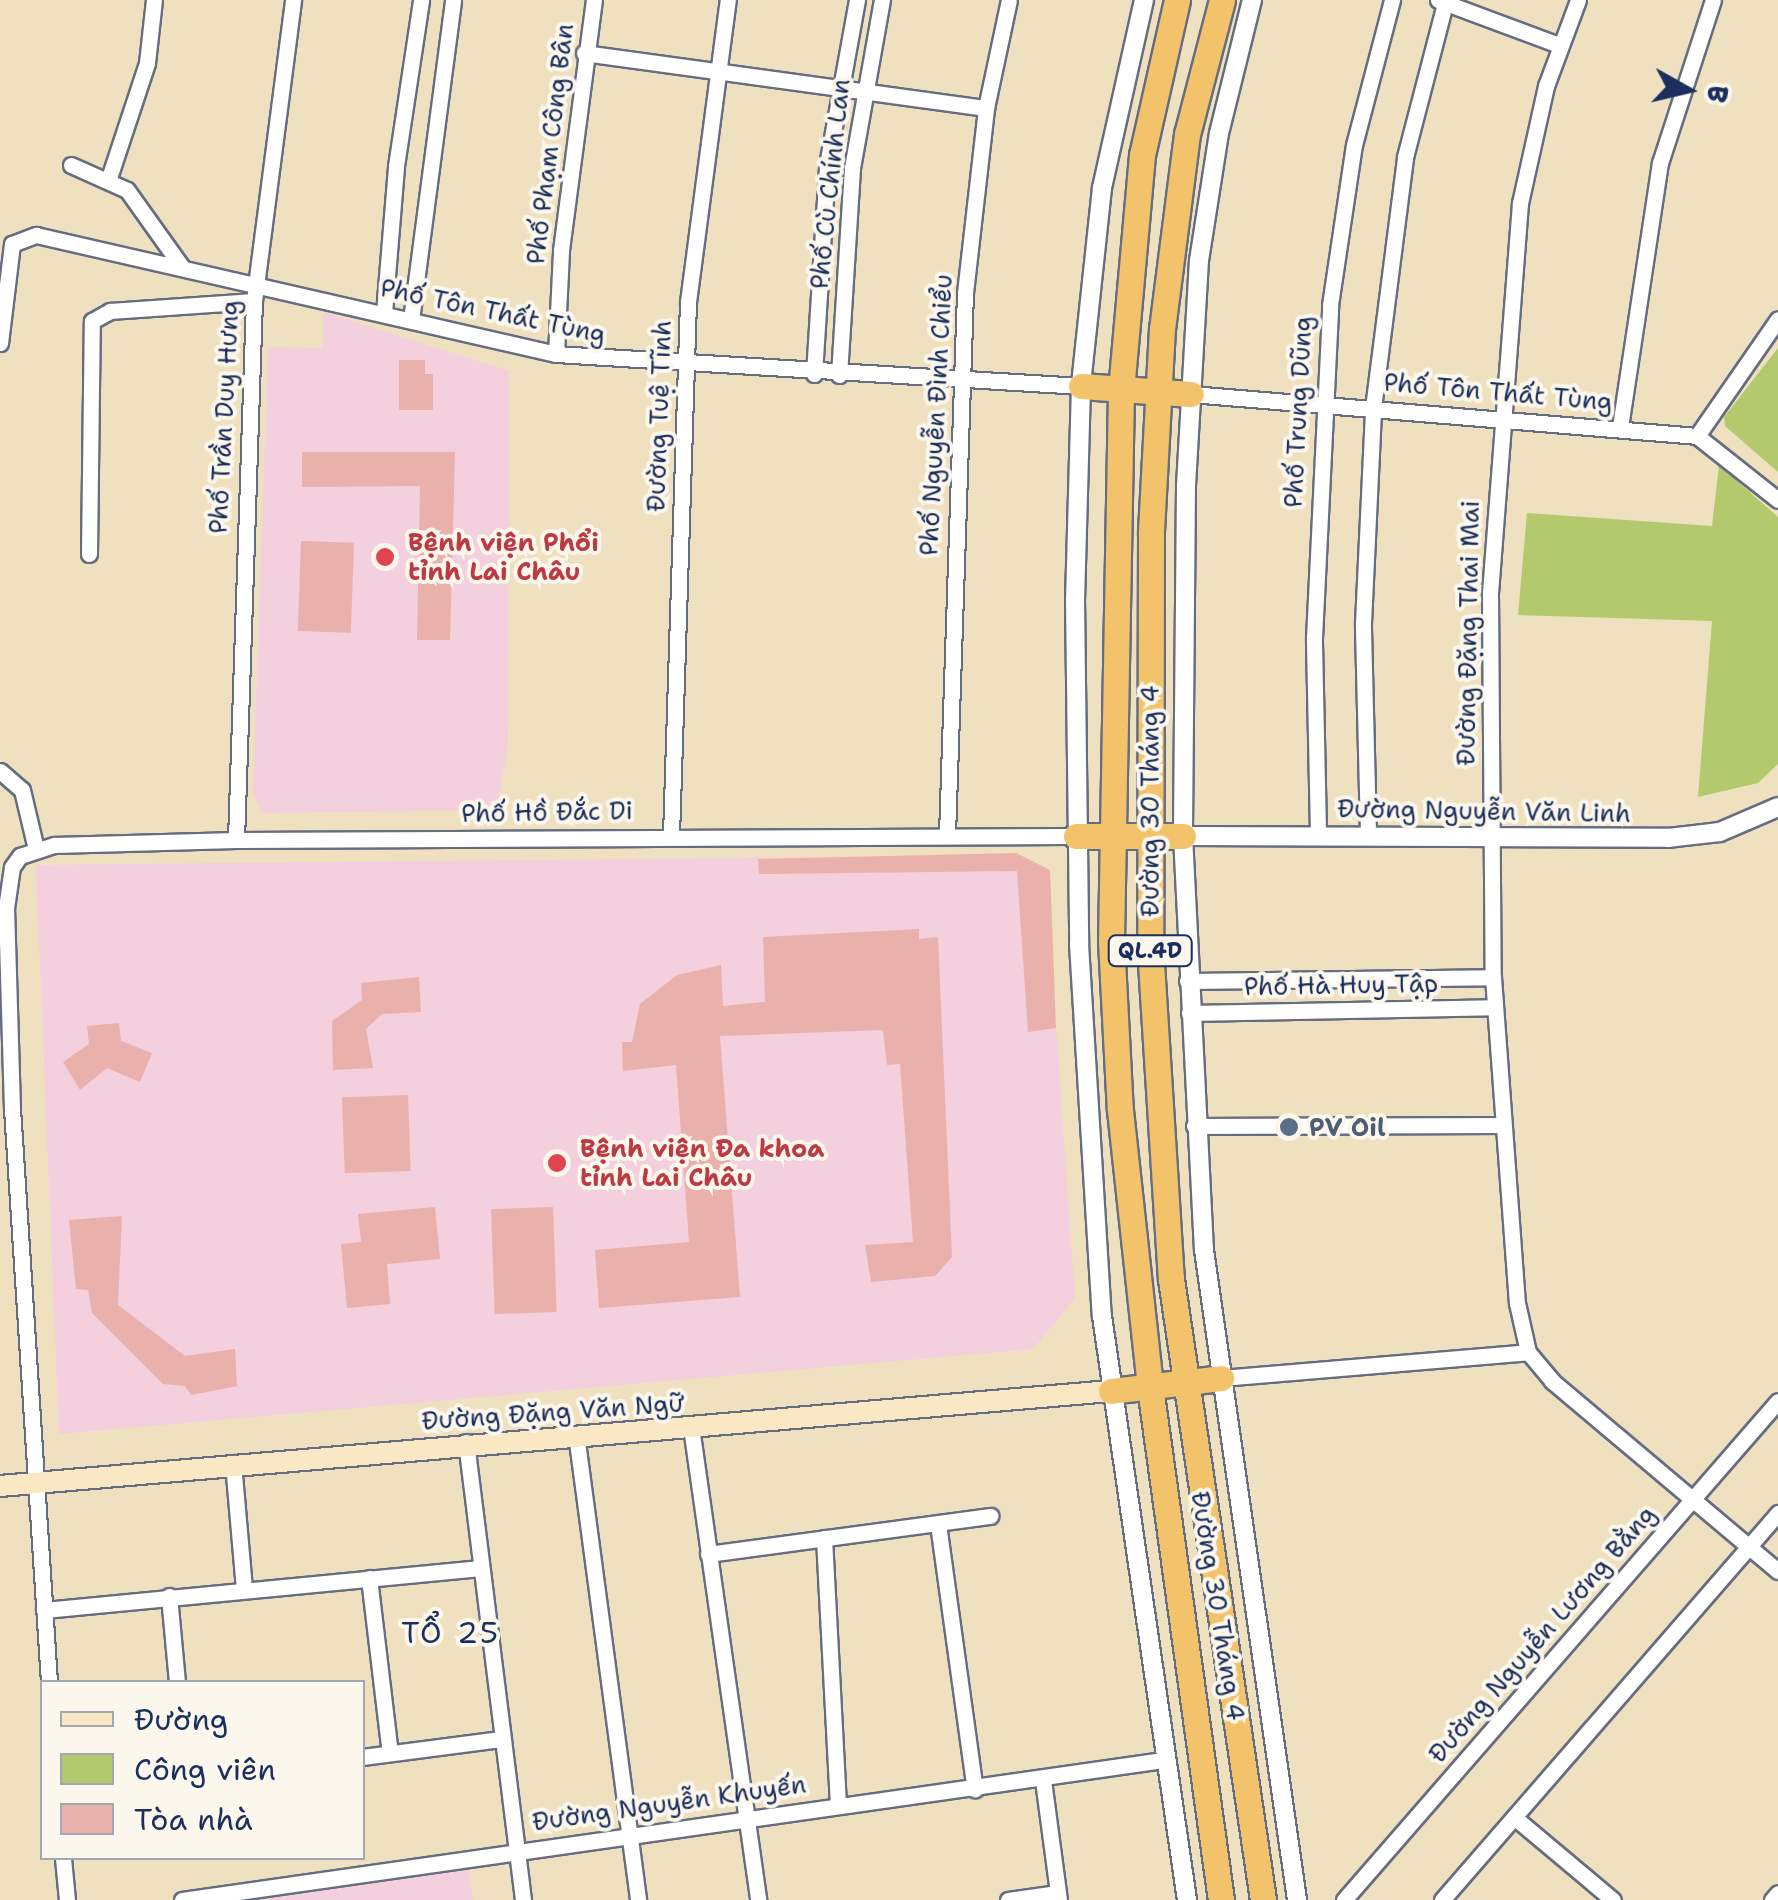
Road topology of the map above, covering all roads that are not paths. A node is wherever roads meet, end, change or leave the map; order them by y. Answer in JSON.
{"nodes":[{"id":1,"x":154,"y":0,"type":"edge"},
{"id":2,"x":294,"y":0,"type":"edge"},
{"id":3,"x":421,"y":0,"type":"edge"},
{"id":4,"x":453,"y":0,"type":"edge"},
{"id":5,"x":594,"y":0,"type":"edge"},
{"id":6,"x":728,"y":0,"type":"edge"},
{"id":7,"x":857,"y":0,"type":"edge"},
{"id":8,"x":882,"y":0,"type":"edge"},
{"id":9,"x":1010,"y":0,"type":"edge"},
{"id":10,"x":1144,"y":0,"type":"edge"},
{"id":11,"x":1177,"y":0,"type":"edge"},
{"id":12,"x":1222,"y":0,"type":"edge"},
{"id":13,"x":1252,"y":0,"type":"edge"},
{"id":14,"x":1392,"y":0,"type":"edge"},
{"id":15,"x":1578,"y":0,"type":"edge"},
{"id":16,"x":1713,"y":0,"type":"edge"},
{"id":17,"x":1441,"y":2,"type":"edge"},
{"id":18,"x":1559,"y":46,"type":"junction"},
{"id":19,"x":584,"y":54,"type":"junction"},
{"id":20,"x":714,"y":70,"type":"junction"},
{"id":21,"x":839,"y":87,"type":"junction"},
{"id":22,"x":863,"y":91,"type":"junction"},
{"id":23,"x":986,"y":108,"type":"junction"},
{"id":24,"x":71,"y":165,"type":"dead end"},
{"id":25,"x":109,"y":178,"type":"junction"},
{"id":26,"x":182,"y":267,"type":"junction"},
{"id":27,"x":257,"y":282,"type":"junction"},
{"id":28,"x":254,"y":301,"type":"junction"},
{"id":29,"x":384,"y":314,"type":"junction"},
{"id":30,"x":1778,"y":318,"type":"edge"},
{"id":31,"x":411,"y":320,"type":"junction"},
{"id":32,"x":0,"y":343,"type":"edge"},
{"id":33,"x":556,"y":354,"type":"junction"},
{"id":34,"x":684,"y":366,"type":"junction"},
{"id":35,"x":814,"y":374,"type":"junction"},
{"id":36,"x":839,"y":375,"type":"junction"},
{"id":37,"x":961,"y":380,"type":"junction"},
{"id":38,"x":1082,"y":386,"type":"junction"},
{"id":39,"x":1121,"y":390,"type":"junction"},
{"id":40,"x":1158,"y":393,"type":"junction"},
{"id":41,"x":1191,"y":394,"type":"junction"},
{"id":42,"x":1322,"y":404,"type":"junction"},
{"id":43,"x":1373,"y":408,"type":"junction"},
{"id":44,"x":1500,"y":418,"type":"junction"},
{"id":45,"x":1620,"y":427,"type":"junction"},
{"id":46,"x":1697,"y":436,"type":"junction"},
{"id":47,"x":1778,"y":500,"type":"edge"},
{"id":48,"x":88,"y":554,"type":"dead end"},
{"id":49,"x":0,"y":771,"type":"edge"},
{"id":50,"x":1778,"y":807,"type":"edge"},
{"id":51,"x":1318,"y":833,"type":"junction"},
{"id":52,"x":1368,"y":833,"type":"junction"},
{"id":53,"x":947,"y":835,"type":"junction"},
{"id":54,"x":671,"y":836,"type":"junction"},
{"id":55,"x":1076,"y":836,"type":"junction"},
{"id":56,"x":1112,"y":836,"type":"junction"},
{"id":57,"x":1149,"y":836,"type":"junction"},
{"id":58,"x":1183,"y":836,"type":"junction"},
{"id":59,"x":1491,"y":836,"type":"junction"},
{"id":60,"x":236,"y":840,"type":"junction"},
{"id":61,"x":36,"y":848,"type":"junction"},
{"id":62,"x":1493,"y":977,"type":"junction"},
{"id":63,"x":1188,"y":981,"type":"junction"},
{"id":64,"x":1494,"y":1007,"type":"junction"},
{"id":65,"x":1189,"y":1013,"type":"junction"},
{"id":66,"x":1194,"y":1126,"type":"junction"},
{"id":67,"x":1501,"y":1126,"type":"junction"},
{"id":68,"x":1528,"y":1352,"type":"junction"},
{"id":69,"x":1221,"y":1378,"type":"junction"},
{"id":70,"x":1184,"y":1383,"type":"junction"},
{"id":71,"x":1150,"y":1387,"type":"junction"},
{"id":72,"x":1111,"y":1391,"type":"junction"},
{"id":73,"x":1778,"y":1401,"type":"edge"},
{"id":74,"x":691,"y":1427,"type":"junction"},
{"id":75,"x":576,"y":1434,"type":"junction"},
{"id":76,"x":466,"y":1442,"type":"junction"},
{"id":77,"x":233,"y":1462,"type":"junction"},
{"id":78,"x":35,"y":1482,"type":"junction"},
{"id":79,"x":0,"y":1486,"type":"edge"},
{"id":80,"x":1693,"y":1499,"type":"junction"},
{"id":81,"x":1778,"y":1513,"type":"edge"},
{"id":82,"x":990,"y":1516,"type":"dead end"},
{"id":83,"x":938,"y":1524,"type":"junction"},
{"id":84,"x":824,"y":1538,"type":"junction"},
{"id":85,"x":1750,"y":1546,"type":"junction"},
{"id":86,"x":708,"y":1554,"type":"junction"},
{"id":87,"x":481,"y":1568,"type":"junction"},
{"id":88,"x":1778,"y":1571,"type":"edge"},
{"id":89,"x":368,"y":1578,"type":"junction"},
{"id":90,"x":244,"y":1588,"type":"junction"},
{"id":91,"x":169,"y":1596,"type":"junction"},
{"id":92,"x":44,"y":1610,"type":"junction"},
{"id":93,"x":50,"y":1680,"type":"edge"},
{"id":94,"x":177,"y":1680,"type":"edge"},
{"id":95,"x":501,"y":1739,"type":"junction"},
{"id":96,"x":390,"y":1753,"type":"junction"},
{"id":97,"x":365,"y":1757,"type":"edge"},
{"id":98,"x":1163,"y":1760,"type":"junction"},
{"id":99,"x":1043,"y":1780,"type":"junction"},
{"id":100,"x":975,"y":1789,"type":"junction"},
{"id":101,"x":838,"y":1806,"type":"junction"},
{"id":102,"x":747,"y":1816,"type":"junction"},
{"id":103,"x":1514,"y":1817,"type":"junction"},
{"id":104,"x":628,"y":1832,"type":"junction"},
{"id":105,"x":516,"y":1848,"type":"junction"},
{"id":106,"x":64,"y":1860,"type":"edge"},
{"id":107,"x":1778,"y":1892,"type":"edge"},
{"id":108,"x":1058,"y":1897,"type":"edge"},
{"id":109,"x":68,"y":1900,"type":"edge"},
{"id":110,"x":182,"y":1900,"type":"edge"},
{"id":111,"x":523,"y":1900,"type":"edge"},
{"id":112,"x":638,"y":1900,"type":"edge"},
{"id":113,"x":758,"y":1900,"type":"edge"},
{"id":114,"x":1008,"y":1900,"type":"edge"},
{"id":115,"x":1186,"y":1900,"type":"edge"},
{"id":116,"x":1221,"y":1900,"type":"edge"},
{"id":117,"x":1263,"y":1900,"type":"edge"},
{"id":118,"x":1296,"y":1900,"type":"edge"},
{"id":119,"x":1344,"y":1900,"type":"edge"},
{"id":120,"x":1442,"y":1900,"type":"edge"},
{"id":121,"x":1613,"y":1900,"type":"edge"},
{"id":122,"x":1772,"y":1900,"type":"edge"}],
"edges":[{"from":1,"to":25,"type":"street"},
{"from":2,"to":27,"type":"street","name":"Phố Trần Duy Hưng"},
{"from":3,"to":29,"type":"street"},
{"from":4,"to":31,"type":"street"},
{"from":5,"to":19,"type":"street","name":"Phố Phạm Công Bân"},
{"from":6,"to":20,"type":"street","name":"Đường Tuệ Tĩnh"},
{"from":7,"to":21,"type":"street","name":"Phố Cù Chính Lan"},
{"from":8,"to":22,"type":"street","name":"Phố Cù Chính Lan"},
{"from":9,"to":23,"type":"street","name":"Phố Nguyễn Đình Chiểu"},
{"from":10,"to":38,"type":"street","number":"QL.4D"},
{"from":11,"to":39,"type":"highway","name":"Đường 30 Tháng 4","number":"QL.4D"},
{"from":12,"to":40,"type":"highway","name":"Đường 30 Tháng 4","number":"QL.4D"},
{"from":13,"to":41,"type":"street","name":"Đường 30 Tháng 4","number":"QL.4D"},
{"from":14,"to":42,"type":"street","name":"Phố Trung Dũng"},
{"from":15,"to":18,"type":"street","name":"Đường Đặng Thai Mai"},
{"from":16,"to":45,"type":"street"},
{"from":17,"to":18,"type":"street"},
{"from":17,"to":43,"type":"street"},
{"from":18,"to":44,"type":"street","name":"Đường Đặng Thai Mai"},
{"from":19,"to":20,"type":"street"},
{"from":19,"to":33,"type":"street","name":"Phố Phạm Công Bân"},
{"from":20,"to":21,"type":"street"},
{"from":20,"to":34,"type":"street","name":"Đường Tuệ Tĩnh"},
{"from":21,"to":22,"type":"street"},
{"from":21,"to":35,"type":"street","name":"Phố Cù Chính Lan"},
{"from":22,"to":23,"type":"street"},
{"from":22,"to":36,"type":"street","name":"Phố Cù Chính Lan"},
{"from":23,"to":37,"type":"street","name":"Phố Nguyễn Đình Chiểu"},
{"from":24,"to":25,"type":"street"},
{"from":25,"to":26,"type":"street"},
{"from":26,"to":27,"type":"street","name":"Phố Tôn Thất Tùng"},
{"from":26,"to":32,"type":"street","name":"Phố Tôn Thất Tùng"},
{"from":27,"to":28,"type":"street","name":"Phố Trần Duy Hưng"},
{"from":27,"to":29,"type":"street","name":"Phố Tôn Thất Tùng"},
{"from":28,"to":48,"type":"street"},
{"from":28,"to":60,"type":"street","name":"Phố Trần Duy Hưng"},
{"from":29,"to":31,"type":"street","name":"Phố Tôn Thất Tùng"},
{"from":30,"to":46,"type":"street"},
{"from":31,"to":33,"type":"street","name":"Phố Tôn Thất Tùng"},
{"from":33,"to":34,"type":"street","name":"Phố Tôn Thất Tùng"},
{"from":34,"to":35,"type":"street","name":"Phố Tôn Thất Tùng"},
{"from":34,"to":54,"type":"street","name":"Đường Tuệ Tĩnh"},
{"from":35,"to":36,"type":"street","name":"Phố Tôn Thất Tùng"},
{"from":36,"to":37,"type":"street","name":"Phố Tôn Thất Tùng"},
{"from":37,"to":38,"type":"street","name":"Phố Tôn Thất Tùng"},
{"from":37,"to":53,"type":"street","name":"Phố Nguyễn Đình Chiểu"},
{"from":38,"to":39,"type":"highway"},
{"from":38,"to":55,"type":"street","number":"QL.4D"},
{"from":39,"to":40,"type":"highway"},
{"from":39,"to":56,"type":"highway","name":"Đường 30 Tháng 4","number":"QL.4D"},
{"from":40,"to":41,"type":"highway"},
{"from":40,"to":57,"type":"highway","name":"Đường 30 Tháng 4","number":"QL.4D"},
{"from":41,"to":42,"type":"street","name":"Phố Tôn Thất Tùng"},
{"from":41,"to":58,"type":"street","name":"Đường 30 Tháng 4","number":"QL.4D"},
{"from":42,"to":43,"type":"street","name":"Phố Tôn Thất Tùng"},
{"from":42,"to":51,"type":"street","name":"Phố Trung Dũng"},
{"from":43,"to":44,"type":"street","name":"Phố Tôn Thất Tùng"},
{"from":43,"to":52,"type":"street"},
{"from":44,"to":45,"type":"street","name":"Phố Tôn Thất Tùng"},
{"from":44,"to":59,"type":"street","name":"Đường Đặng Thai Mai"},
{"from":45,"to":46,"type":"street","name":"Phố Tôn Thất Tùng"},
{"from":46,"to":47,"type":"street"},
{"from":49,"to":61,"type":"street"},
{"from":50,"to":59,"type":"street","name":"Đường Nguyễn Văn Linh"},
{"from":51,"to":52,"type":"street","name":"Đường Nguyễn Văn Linh"},
{"from":51,"to":58,"type":"street","name":"Đường Nguyễn Văn Linh"},
{"from":52,"to":59,"type":"street","name":"Đường Nguyễn Văn Linh"},
{"from":53,"to":54,"type":"street","name":"Phố Hồ Đắc Di"},
{"from":53,"to":55,"type":"street","name":"Phố Hồ Đắc Di"},
{"from":54,"to":60,"type":"street","name":"Phố Hồ Đắc Di"},
{"from":55,"to":56,"type":"highway"},
{"from":55,"to":72,"type":"street","number":"QL.4D"},
{"from":56,"to":57,"type":"highway"},
{"from":56,"to":71,"type":"highway","name":"Đường 30 Tháng 4","number":"QL.4D"},
{"from":57,"to":58,"type":"highway"},
{"from":57,"to":70,"type":"highway","name":"Đường 30 Tháng 4","number":"QL.4D"},
{"from":58,"to":63,"type":"street","name":"Đường 30 Tháng 4","number":"QL.4D"},
{"from":59,"to":62,"type":"street","name":"Đường Đặng Thai Mai"},
{"from":60,"to":61,"type":"street","name":"Phố Hồ Đắc Di"},
{"from":61,"to":78,"type":"street","name":"Phố Hồ Đắc Di"},
{"from":62,"to":63,"type":"street","name":"Phố Hà Huy Tập"},
{"from":62,"to":64,"type":"street","name":"Đường Đặng Thai Mai"},
{"from":63,"to":65,"type":"street","name":"Đường 30 Tháng 4","number":"QL.4D"},
{"from":64,"to":65,"type":"street","name":"Phố Hà Huy Tập"},
{"from":64,"to":67,"type":"street","name":"Đường Đặng Thai Mai"},
{"from":65,"to":66,"type":"street","name":"Đường 30 Tháng 4","number":"QL.4D"},
{"from":66,"to":67,"type":"street"},
{"from":66,"to":69,"type":"street","name":"Đường 30 Tháng 4","number":"QL.4D"},
{"from":67,"to":68,"type":"street","name":"Đường Đặng Thai Mai"},
{"from":68,"to":69,"type":"street"},
{"from":68,"to":80,"type":"street","name":"Đường Đặng Thai Mai"},
{"from":69,"to":70,"type":"highway"},
{"from":69,"to":118,"type":"street","name":"Đường 30 Tháng 4","number":"QL.4D"},
{"from":70,"to":71,"type":"highway"},
{"from":70,"to":117,"type":"highway","name":"Đường 30 Tháng 4","number":"QL.4D"},
{"from":71,"to":72,"type":"highway"},
{"from":71,"to":116,"type":"highway","name":"Đường 30 Tháng 4","number":"QL.4D"},
{"from":72,"to":74,"type":"main road","name":"Đường Đặng Văn Ngữ"},
{"from":72,"to":98,"type":"street","number":"QL.4D"},
{"from":73,"to":80,"type":"street","name":"Đường Nguyễn Lương Bằng"},
{"from":74,"to":75,"type":"main road","name":"Đường Đặng Văn Ngữ"},
{"from":74,"to":86,"type":"street"},
{"from":75,"to":76,"type":"main road","name":"Đường Đặng Văn Ngữ"},
{"from":75,"to":104,"type":"street"},
{"from":76,"to":77,"type":"main road","name":"Đường Đặng Văn Ngữ"},
{"from":76,"to":87,"type":"street"},
{"from":77,"to":78,"type":"main road","name":"Đường Đặng Văn Ngữ"},
{"from":77,"to":90,"type":"street"},
{"from":78,"to":79,"type":"main road","name":"Đường Đặng Văn Ngữ"},
{"from":78,"to":92,"type":"street"},
{"from":80,"to":85,"type":"street","name":"Đường Đặng Thai Mai"},
{"from":80,"to":119,"type":"street","name":"Đường Nguyễn Lương Bằng"},
{"from":81,"to":85,"type":"street"},
{"from":82,"to":83,"type":"street"},
{"from":83,"to":84,"type":"street"},
{"from":83,"to":100,"type":"street"},
{"from":84,"to":86,"type":"street"},
{"from":84,"to":101,"type":"street"},
{"from":85,"to":88,"type":"street","name":"Đường Đặng Thai Mai"},
{"from":85,"to":103,"type":"street"},
{"from":86,"to":102,"type":"street"},
{"from":87,"to":89,"type":"street"},
{"from":87,"to":95,"type":"street"},
{"from":89,"to":90,"type":"street"},
{"from":89,"to":96,"type":"street"},
{"from":90,"to":91,"type":"street"},
{"from":91,"to":92,"type":"street"},
{"from":91,"to":94,"type":"street"},
{"from":92,"to":93,"type":"street"},
{"from":95,"to":96,"type":"street"},
{"from":95,"to":105,"type":"street"},
{"from":96,"to":97,"type":"street"},
{"from":98,"to":99,"type":"street","name":"Đường Nguyễn Khuyến"},
{"from":98,"to":115,"type":"street","number":"QL.4D"},
{"from":99,"to":100,"type":"street","name":"Đường Nguyễn Khuyến"},
{"from":99,"to":108,"type":"street"},
{"from":100,"to":101,"type":"street","name":"Đường Nguyễn Khuyến"},
{"from":101,"to":102,"type":"street","name":"Đường Nguyễn Khuyến"},
{"from":102,"to":104,"type":"street","name":"Đường Nguyễn Khuyến"},
{"from":102,"to":113,"type":"street"},
{"from":103,"to":120,"type":"street"},
{"from":103,"to":121,"type":"street"},
{"from":104,"to":105,"type":"street","name":"Đường Nguyễn Khuyến"},
{"from":104,"to":112,"type":"street"},
{"from":105,"to":110,"type":"street","name":"Đường Nguyễn Khuyến"},
{"from":105,"to":111,"type":"street"},
{"from":106,"to":109,"type":"street"},
{"from":107,"to":122,"type":"street"},
{"from":108,"to":114,"type":"street"}]}
